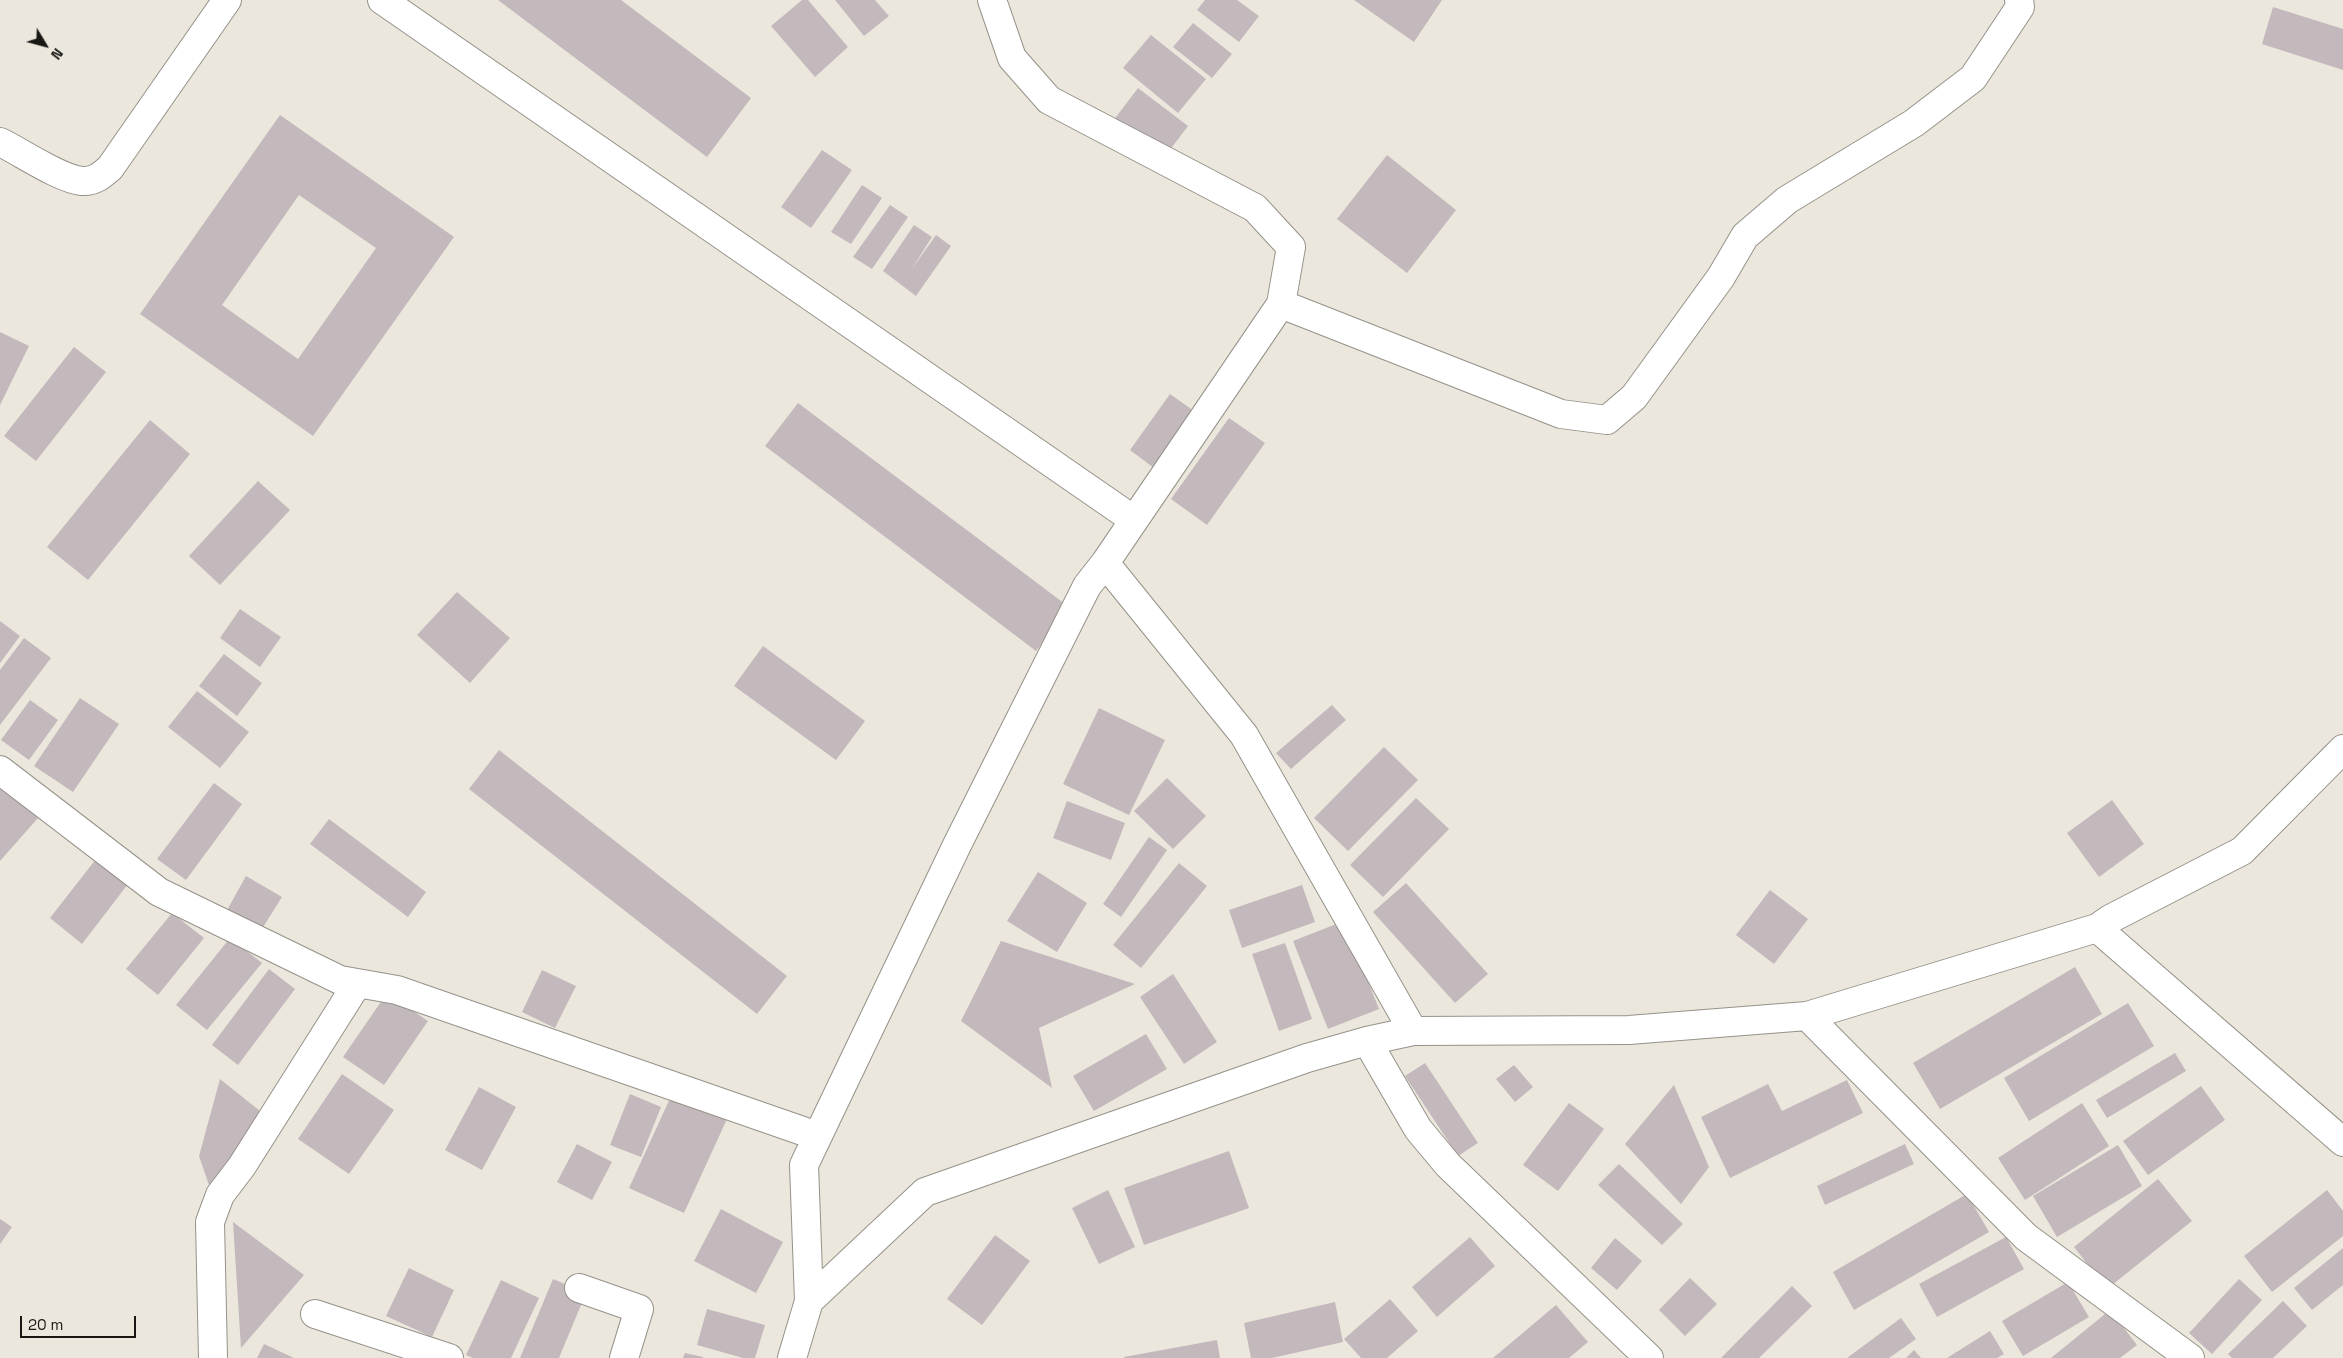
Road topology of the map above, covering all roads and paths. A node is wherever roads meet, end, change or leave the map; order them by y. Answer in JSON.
{"nodes":[{"id":1,"x":227,"y":0,"type":"edge"},
{"id":2,"x":382,"y":0,"type":"edge"},
{"id":3,"x":992,"y":0,"type":"edge"},
{"id":4,"x":2019,"y":0,"type":"edge"},
{"id":5,"x":0,"y":142,"type":"edge"},
{"id":6,"x":1281,"y":304,"type":"junction"},
{"id":7,"x":1134,"y":520,"type":"junction"},
{"id":8,"x":1105,"y":563,"type":"junction"},
{"id":9,"x":2343,"y":749,"type":"edge"},
{"id":10,"x":0,"y":770,"type":"edge"},
{"id":11,"x":2097,"y":928,"type":"junction"},
{"id":12,"x":357,"y":984,"type":"junction"},
{"id":13,"x":1807,"y":1016,"type":"junction"},
{"id":14,"x":1413,"y":1031,"type":"junction"},
{"id":15,"x":1366,"y":1041,"type":"junction"},
{"id":16,"x":817,"y":1136,"type":"junction"},
{"id":17,"x":2343,"y":1142,"type":"edge"},
{"id":18,"x":579,"y":1288,"type":"dead end"},
{"id":19,"x":809,"y":1301,"type":"junction"},
{"id":20,"x":314,"y":1314,"type":"dead end"},
{"id":21,"x":212,"y":1358,"type":"edge"},
{"id":22,"x":449,"y":1358,"type":"edge"},
{"id":23,"x":624,"y":1358,"type":"edge"},
{"id":24,"x":792,"y":1358,"type":"edge"},
{"id":25,"x":1649,"y":1358,"type":"edge"},
{"id":26,"x":2190,"y":1358,"type":"edge"}],
"edges":[{"from":1,"to":5,"type":"street"},
{"from":2,"to":7,"type":"street"},
{"from":3,"to":6,"type":"street"},
{"from":4,"to":6,"type":"street"},
{"from":6,"to":7,"type":"street"},
{"from":7,"to":8,"type":"street"},
{"from":8,"to":14,"type":"street"},
{"from":8,"to":16,"type":"street"},
{"from":9,"to":11,"type":"street"},
{"from":10,"to":12,"type":"street"},
{"from":11,"to":13,"type":"street"},
{"from":11,"to":17,"type":"street"},
{"from":12,"to":16,"type":"street"},
{"from":12,"to":21,"type":"street"},
{"from":13,"to":14,"type":"street"},
{"from":13,"to":26,"type":"street"},
{"from":14,"to":15,"type":"street"},
{"from":15,"to":19,"type":"street"},
{"from":15,"to":25,"type":"street"},
{"from":16,"to":19,"type":"street"},
{"from":18,"to":23,"type":"street"},
{"from":19,"to":24,"type":"street"},
{"from":20,"to":22,"type":"street"}]}
